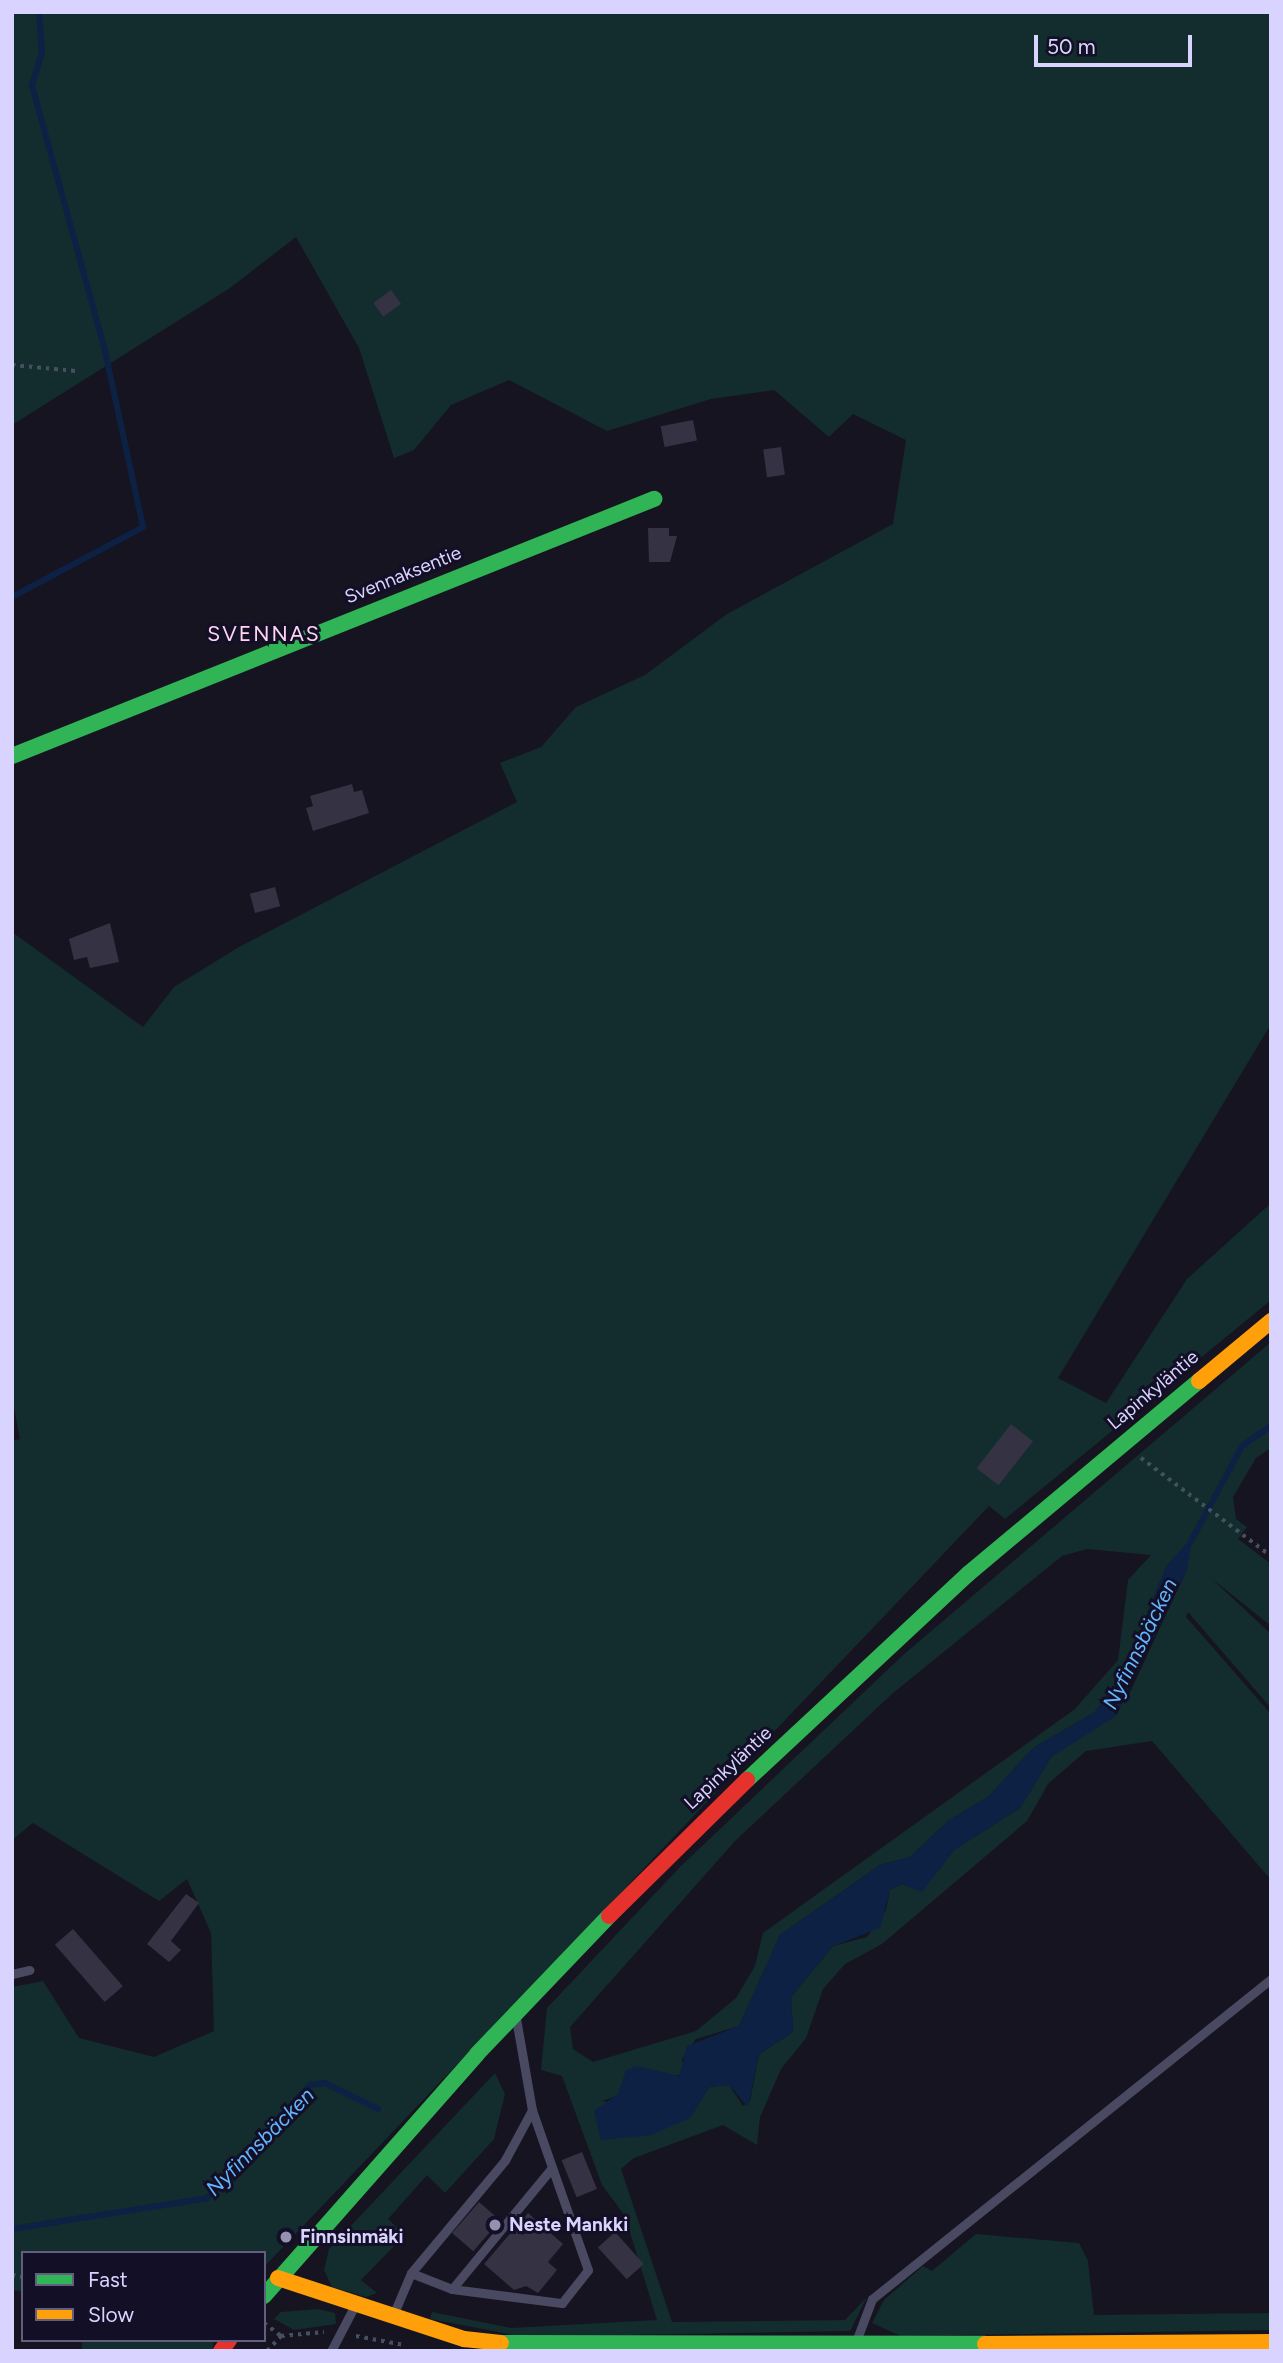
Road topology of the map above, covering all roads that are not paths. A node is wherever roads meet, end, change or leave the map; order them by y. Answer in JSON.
{"nodes":[{"id":1,"x":654,"y":499,"type":"dead end"},
{"id":2,"x":12,"y":756,"type":"edge"},
{"id":3,"x":1271,"y":1321,"type":"edge"},
{"id":4,"x":30,"y":1970,"type":"dead end"},
{"id":5,"x":12,"y":1974,"type":"edge"},
{"id":6,"x":1271,"y":1979,"type":"edge"},
{"id":7,"x":515,"y":2015,"type":"junction"},
{"id":8,"x":531,"y":2110,"type":"junction"},
{"id":9,"x":551,"y":2169,"type":"junction"},
{"id":10,"x":411,"y":2273,"type":"junction"},
{"id":11,"x":278,"y":2278,"type":"junction"},
{"id":12,"x":452,"y":2289,"type":"junction"},
{"id":13,"x":266,"y":2293,"type":"edge"},
{"id":14,"x":354,"y":2306,"type":"junction"},
{"id":15,"x":392,"y":2318,"type":"junction"},
{"id":16,"x":1271,"y":2342,"type":"edge"},
{"id":17,"x":854,"y":2349,"type":"edge"},
{"id":18,"x":697,"y":2350,"type":"edge"},
{"id":19,"x":331,"y":2351,"type":"edge"}],
"edges":[{"from":1,"to":2,"type":"street","name":"Svennaksentie"},
{"from":3,"to":7,"type":"street","name":"Lapinkyläntie"},
{"from":4,"to":5,"type":"lane"},
{"from":6,"to":17,"type":"lane"},
{"from":7,"to":8,"type":"lane"},
{"from":7,"to":11,"type":"street","name":"Lapinkyläntie"},
{"from":8,"to":9,"type":"lane"},
{"from":8,"to":10,"type":"lane"},
{"from":9,"to":12,"type":"lane"},
{"from":9,"to":12,"type":"lane"},
{"from":10,"to":12,"type":"lane"},
{"from":10,"to":15,"type":"lane"},
{"from":11,"to":13,"type":"street","name":"Lapinkyläntie"},
{"from":11,"to":14,"type":"street"},
{"from":14,"to":15,"type":"street"},
{"from":14,"to":19,"type":"lane"},
{"from":15,"to":18,"type":"street"},
{"from":16,"to":17,"type":"street"},
{"from":17,"to":18,"type":"street"}]}
